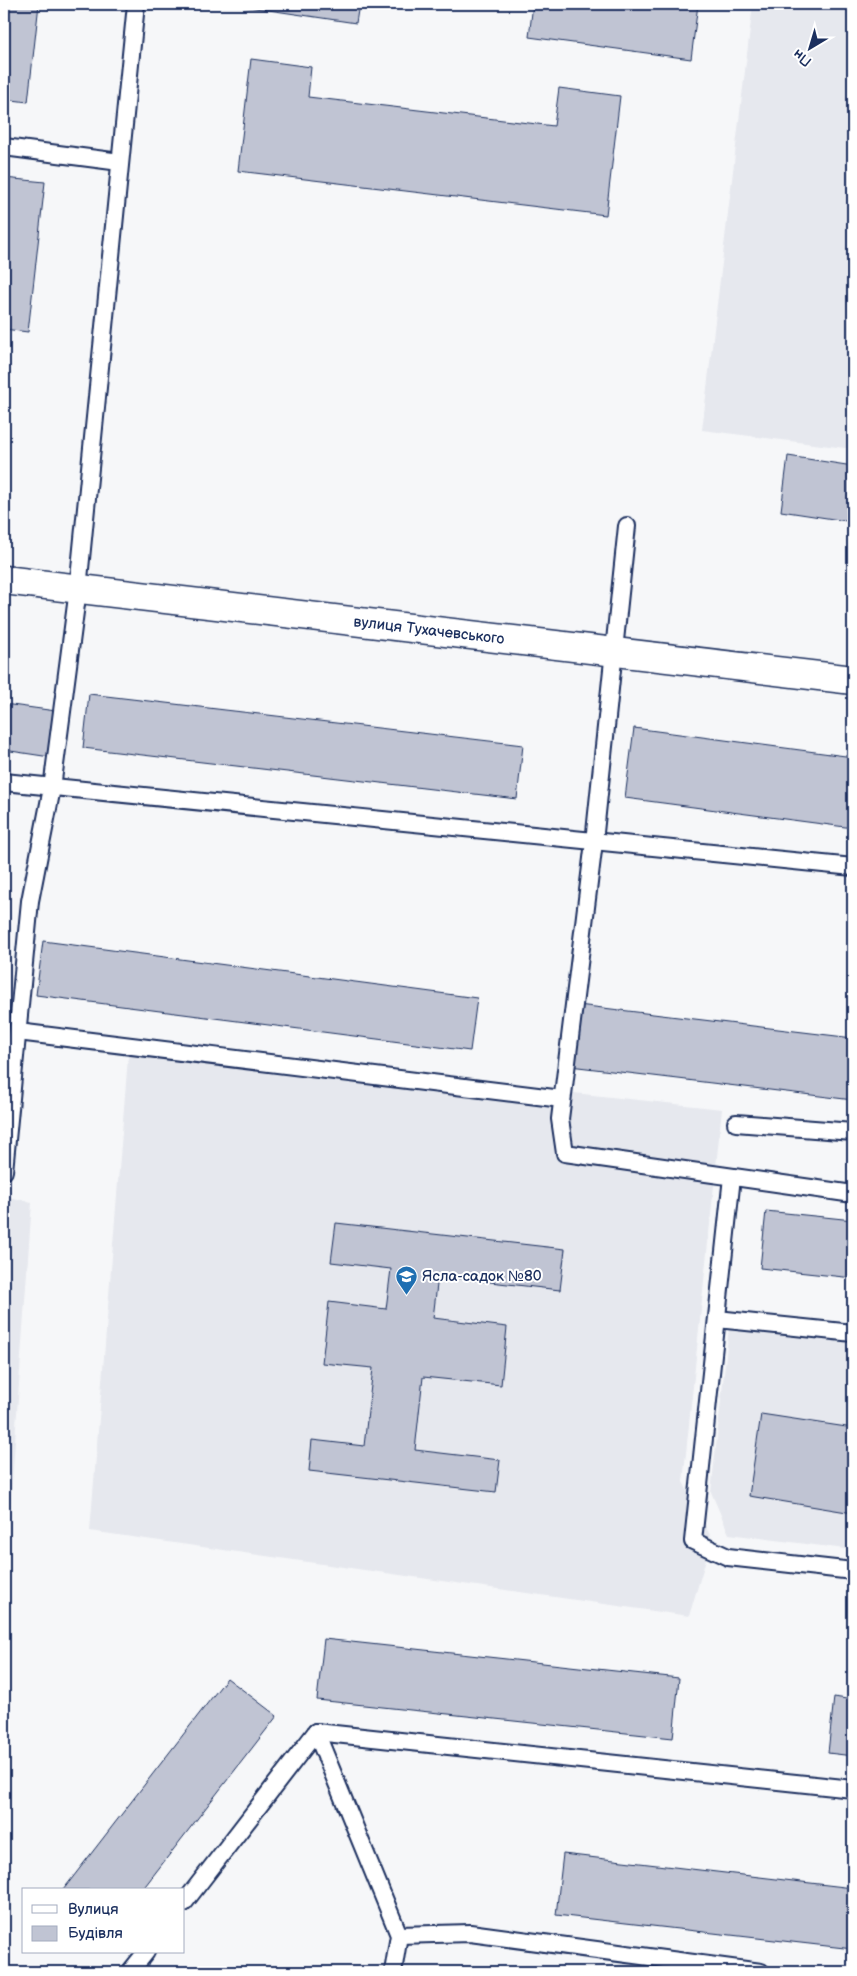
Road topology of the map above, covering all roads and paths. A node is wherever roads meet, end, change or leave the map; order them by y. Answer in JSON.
{"nodes":[{"id":1,"x":136,"y":4,"type":"edge"},
{"id":2,"x":4,"y":147,"type":"edge"},
{"id":3,"x":120,"y":162,"type":"junction"},
{"id":4,"x":627,"y":526,"type":"dead end"},
{"id":5,"x":4,"y":580,"type":"edge"},
{"id":6,"x":78,"y":589,"type":"junction"},
{"id":7,"x":614,"y":653,"type":"junction"},
{"id":8,"x":853,"y":680,"type":"edge"},
{"id":9,"x":4,"y":782,"type":"edge"},
{"id":10,"x":52,"y":788,"type":"junction"},
{"id":11,"x":594,"y":842,"type":"junction"},
{"id":12,"x":853,"y":867,"type":"edge"},
{"id":13,"x":18,"y":1032,"type":"junction"},
{"id":14,"x":562,"y":1100,"type":"junction"},
{"id":15,"x":736,"y":1123,"type":"dead end"},
{"id":16,"x":853,"y":1132,"type":"edge"},
{"id":17,"x":4,"y":1171,"type":"edge"},
{"id":18,"x":732,"y":1177,"type":"junction"},
{"id":19,"x":853,"y":1194,"type":"edge"},
{"id":20,"x":717,"y":1318,"type":"junction"},
{"id":21,"x":853,"y":1333,"type":"edge"},
{"id":22,"x":853,"y":1571,"type":"edge"},
{"id":23,"x":316,"y":1732,"type":"junction"},
{"id":24,"x":853,"y":1789,"type":"edge"},
{"id":25,"x":185,"y":1902,"type":"edge"},
{"id":26,"x":399,"y":1935,"type":"junction"},
{"id":27,"x":144,"y":1954,"type":"edge"},
{"id":28,"x":130,"y":1972,"type":"edge"},
{"id":29,"x":393,"y":1972,"type":"edge"},
{"id":30,"x":761,"y":1972,"type":"edge"}],
"edges":[{"from":1,"to":3,"type":"lane"},
{"from":2,"to":3,"type":"lane"},
{"from":3,"to":6,"type":"lane"},
{"from":4,"to":7,"type":"lane"},
{"from":5,"to":6,"type":"street","name":"вулиця Тухачевського"},
{"from":6,"to":7,"type":"street","name":"вулиця Тухачевського"},
{"from":6,"to":10,"type":"lane"},
{"from":7,"to":8,"type":"street","name":"вулиця Тухачевського"},
{"from":7,"to":11,"type":"lane"},
{"from":9,"to":10,"type":"lane"},
{"from":10,"to":11,"type":"lane"},
{"from":10,"to":13,"type":"lane"},
{"from":11,"to":12,"type":"lane"},
{"from":11,"to":14,"type":"lane"},
{"from":13,"to":14,"type":"lane"},
{"from":13,"to":17,"type":"lane"},
{"from":14,"to":18,"type":"lane"},
{"from":15,"to":16,"type":"lane"},
{"from":18,"to":19,"type":"lane"},
{"from":18,"to":20,"type":"lane"},
{"from":20,"to":21,"type":"lane"},
{"from":20,"to":22,"type":"lane"},
{"from":23,"to":24,"type":"lane"},
{"from":23,"to":25,"type":"lane"},
{"from":23,"to":26,"type":"lane"},
{"from":26,"to":29,"type":"lane"},
{"from":26,"to":30,"type":"lane"},
{"from":27,"to":28,"type":"lane"}]}
